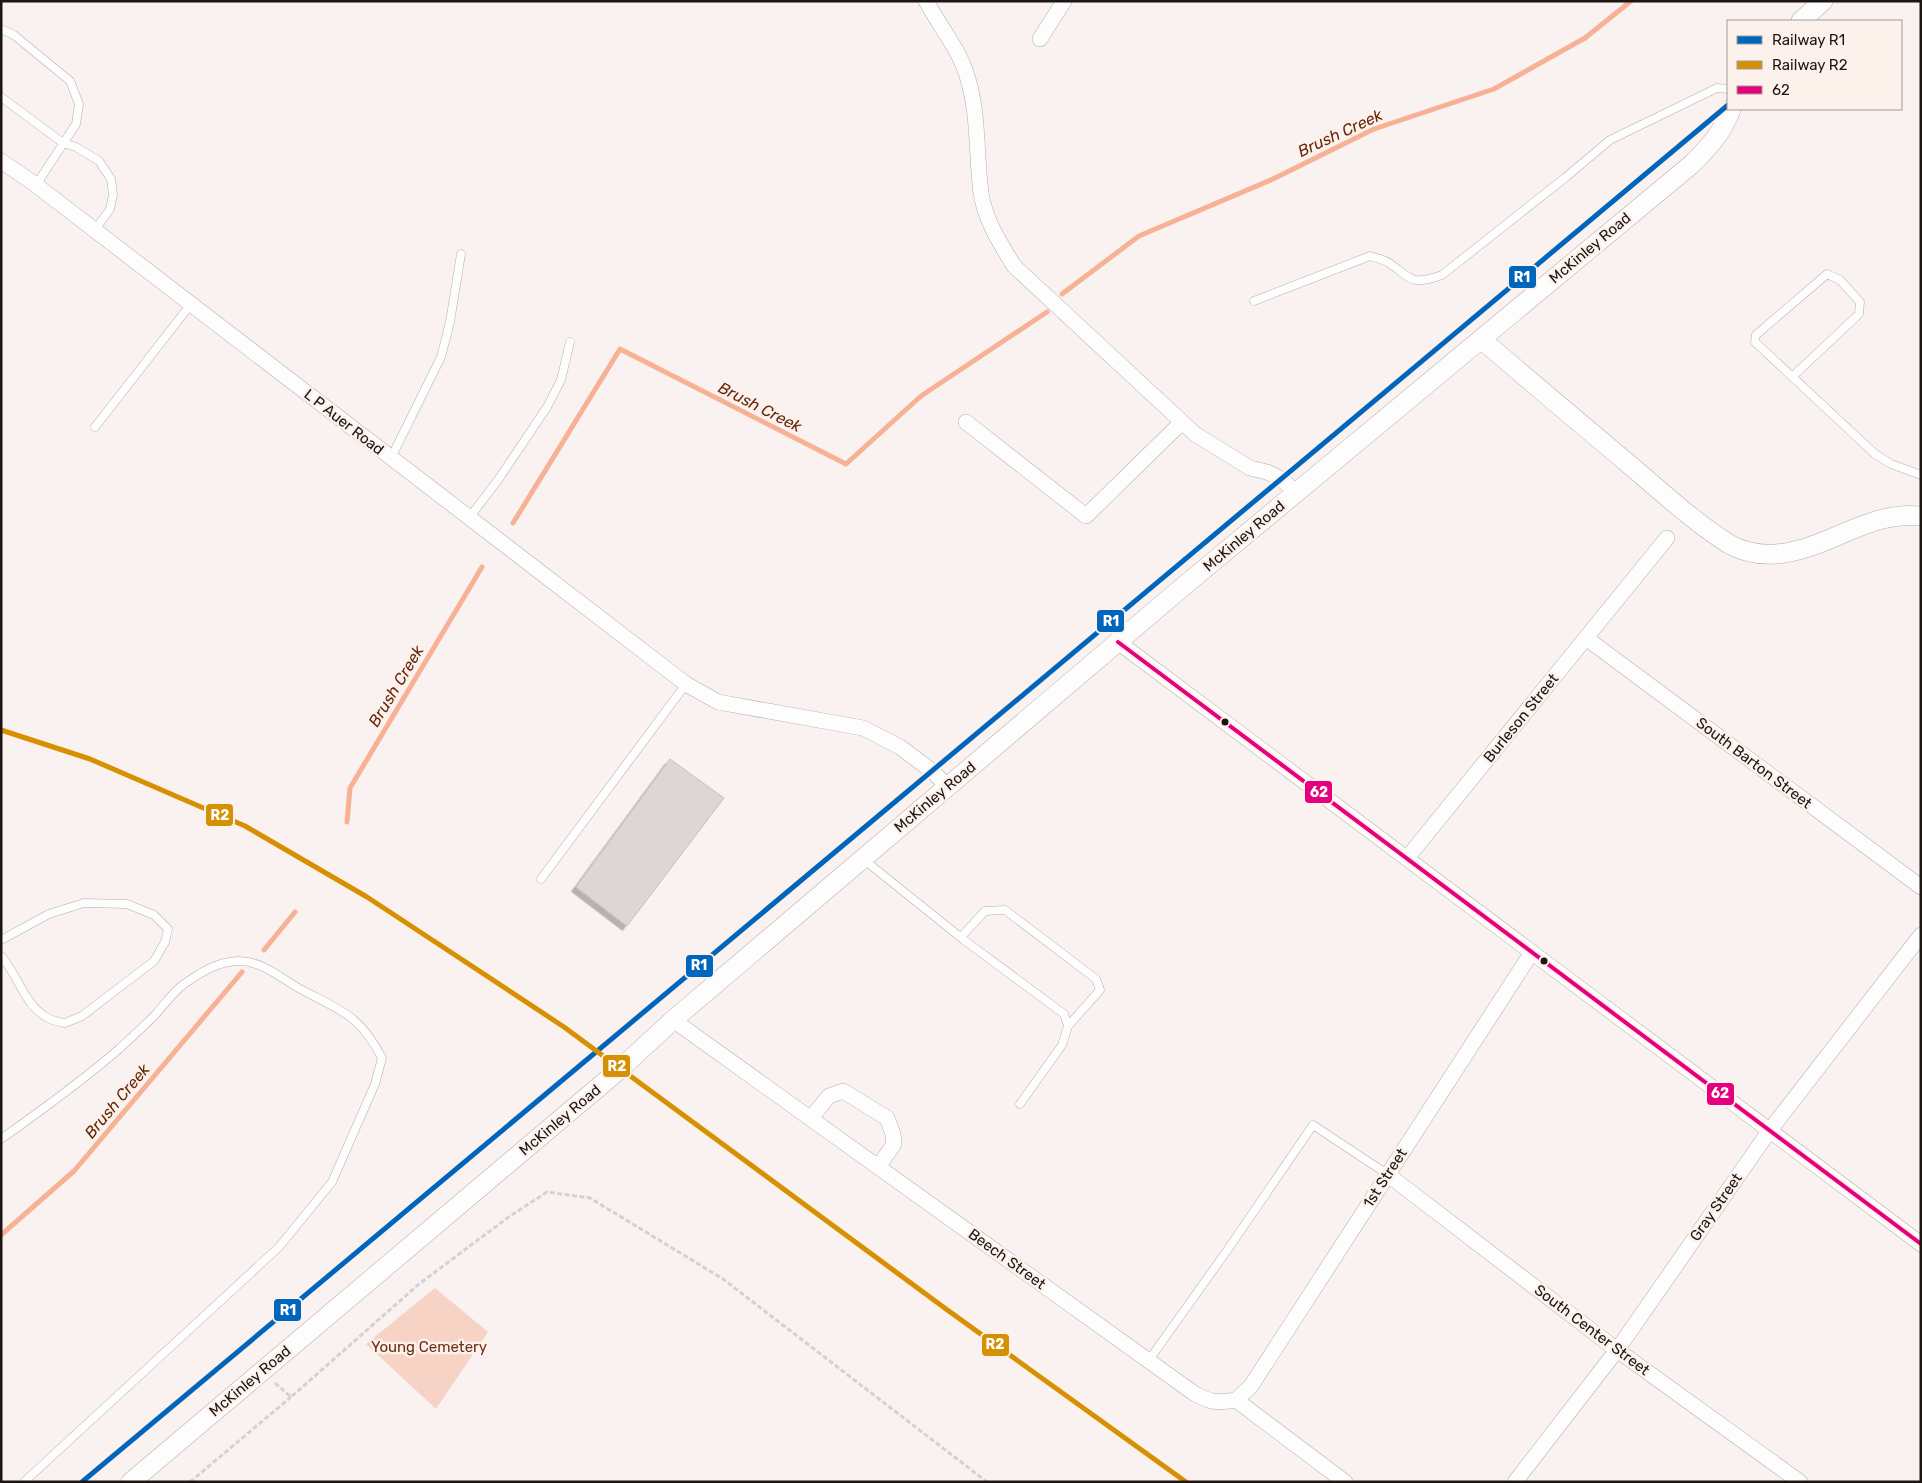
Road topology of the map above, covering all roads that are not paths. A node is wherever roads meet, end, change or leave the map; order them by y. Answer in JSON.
{"nodes":[{"id":1,"x":926,"y":1,"type":"edge"},
{"id":2,"x":1064,"y":1,"type":"edge"},
{"id":3,"x":1823,"y":1,"type":"edge"},
{"id":4,"x":1802,"y":20,"type":"edge"},
{"id":5,"x":1,"y":28,"type":"edge"},
{"id":6,"x":1040,"y":39,"type":"dead end"},
{"id":7,"x":1727,"y":89,"type":"edge"},
{"id":8,"x":1,"y":97,"type":"edge"},
{"id":9,"x":1731,"y":110,"type":"edge"},
{"id":10,"x":63,"y":143,"type":"junction"},
{"id":11,"x":1,"y":160,"type":"edge"},
{"id":12,"x":36,"y":185,"type":"junction"},
{"id":13,"x":95,"y":230,"type":"junction"},
{"id":14,"x":460,"y":254,"type":"dead end"},
{"id":15,"x":1254,"y":301,"type":"dead end"},
{"id":16,"x":191,"y":304,"type":"junction"},
{"id":17,"x":1481,"y":340,"type":"junction"},
{"id":18,"x":570,"y":342,"type":"dead end"},
{"id":19,"x":1792,"y":377,"type":"junction"},
{"id":20,"x":966,"y":422,"type":"dead end"},
{"id":21,"x":1182,"y":422,"type":"junction"},
{"id":22,"x":95,"y":427,"type":"dead end"},
{"id":23,"x":391,"y":458,"type":"junction"},
{"id":24,"x":1921,"y":476,"type":"edge"},
{"id":25,"x":1296,"y":492,"type":"junction"},
{"id":26,"x":1921,"y":516,"type":"edge"},
{"id":27,"x":469,"y":518,"type":"junction"},
{"id":28,"x":1667,"y":538,"type":"dead end"},
{"id":29,"x":1586,"y":638,"type":"junction"},
{"id":30,"x":1118,"y":642,"type":"junction"},
{"id":31,"x":686,"y":684,"type":"junction"},
{"id":32,"x":946,"y":786,"type":"junction"},
{"id":33,"x":862,"y":858,"type":"junction"},
{"id":34,"x":1408,"y":858,"type":"junction"},
{"id":35,"x":541,"y":879,"type":"dead end"},
{"id":36,"x":1921,"y":887,"type":"edge"},
{"id":37,"x":1921,"y":935,"type":"edge"},
{"id":38,"x":960,"y":937,"type":"junction"},
{"id":39,"x":1,"y":940,"type":"edge"},
{"id":40,"x":1532,"y":952,"type":"junction"},
{"id":41,"x":1,"y":956,"type":"edge"},
{"id":42,"x":673,"y":1020,"type":"junction"},
{"id":43,"x":1068,"y":1026,"type":"junction"},
{"id":44,"x":1020,"y":1104,"type":"dead end"},
{"id":45,"x":810,"y":1118,"type":"junction"},
{"id":46,"x":1770,"y":1130,"type":"junction"},
{"id":47,"x":1,"y":1139,"type":"edge"},
{"id":48,"x":878,"y":1167,"type":"junction"},
{"id":49,"x":1387,"y":1174,"type":"junction"},
{"id":50,"x":1921,"y":1244,"type":"edge"},
{"id":51,"x":1617,"y":1350,"type":"junction"},
{"id":52,"x":1149,"y":1360,"type":"junction"},
{"id":53,"x":1236,"y":1400,"type":"junction"},
{"id":54,"x":24,"y":1482,"type":"edge"},
{"id":55,"x":132,"y":1482,"type":"edge"},
{"id":56,"x":1345,"y":1482,"type":"edge"},
{"id":57,"x":1515,"y":1482,"type":"edge"},
{"id":58,"x":1800,"y":1482,"type":"edge"}],
"edges":[{"from":1,"to":21,"type":"street"},
{"from":2,"to":6,"type":"street"},
{"from":3,"to":4,"type":"street"},
{"from":5,"to":10,"type":"lane"},
{"from":7,"to":15,"type":"lane"},
{"from":8,"to":10,"type":"lane"},
{"from":9,"to":17,"type":"street","name":"McKinley Road"},
{"from":10,"to":12,"type":"lane"},
{"from":10,"to":13,"type":"lane"},
{"from":11,"to":12,"type":"street","name":"L P Auer Road"},
{"from":12,"to":13,"type":"street","name":"L P Auer Road"},
{"from":13,"to":16,"type":"street","name":"L P Auer Road"},
{"from":14,"to":23,"type":"lane"},
{"from":16,"to":22,"type":"lane"},
{"from":16,"to":23,"type":"street","name":"L P Auer Road"},
{"from":17,"to":25,"type":"street","name":"McKinley Road"},
{"from":17,"to":26,"type":"street"},
{"from":18,"to":27,"type":"lane"},
{"from":19,"to":19,"type":"lane"},
{"from":19,"to":24,"type":"lane"},
{"from":20,"to":21,"type":"street"},
{"from":21,"to":25,"type":"street"},
{"from":23,"to":27,"type":"street","name":"L P Auer Road"},
{"from":25,"to":30,"type":"street","name":"McKinley Road"},
{"from":27,"to":31,"type":"street","name":"L P Auer Road"},
{"from":28,"to":29,"type":"street","name":"Burleson Street"},
{"from":29,"to":34,"type":"street","name":"Burleson Street"},
{"from":29,"to":36,"type":"street","name":"South Barton Street"},
{"from":30,"to":32,"type":"street","name":"McKinley Road"},
{"from":30,"to":34,"type":"street"},
{"from":31,"to":32,"type":"street","name":"L P Auer Road"},
{"from":31,"to":35,"type":"lane"},
{"from":32,"to":33,"type":"street","name":"McKinley Road"},
{"from":33,"to":38,"type":"lane"},
{"from":33,"to":42,"type":"street","name":"McKinley Road"},
{"from":34,"to":40,"type":"street"},
{"from":37,"to":46,"type":"street","name":"Gray Street"},
{"from":38,"to":43,"type":"lane"},
{"from":38,"to":43,"type":"lane"},
{"from":39,"to":41,"type":"lane"},
{"from":40,"to":46,"type":"street"},
{"from":40,"to":49,"type":"street","name":"1st Street"},
{"from":42,"to":45,"type":"street","name":"Beech Street"},
{"from":42,"to":55,"type":"street","name":"McKinley Road"},
{"from":43,"to":44,"type":"lane"},
{"from":45,"to":48,"type":"street","name":"Beech Street"},
{"from":45,"to":48,"type":"street"},
{"from":46,"to":50,"type":"street"},
{"from":46,"to":51,"type":"street","name":"Gray Street"},
{"from":47,"to":54,"type":"lane"},
{"from":48,"to":52,"type":"street","name":"Beech Street"},
{"from":49,"to":51,"type":"street","name":"South Center Street"},
{"from":49,"to":52,"type":"lane"},
{"from":49,"to":53,"type":"street","name":"1st Street"},
{"from":51,"to":57,"type":"street","name":"Gray Street"},
{"from":51,"to":58,"type":"street","name":"South Center Street"},
{"from":52,"to":53,"type":"street","name":"Beech Street"},
{"from":53,"to":56,"type":"street"}]}
